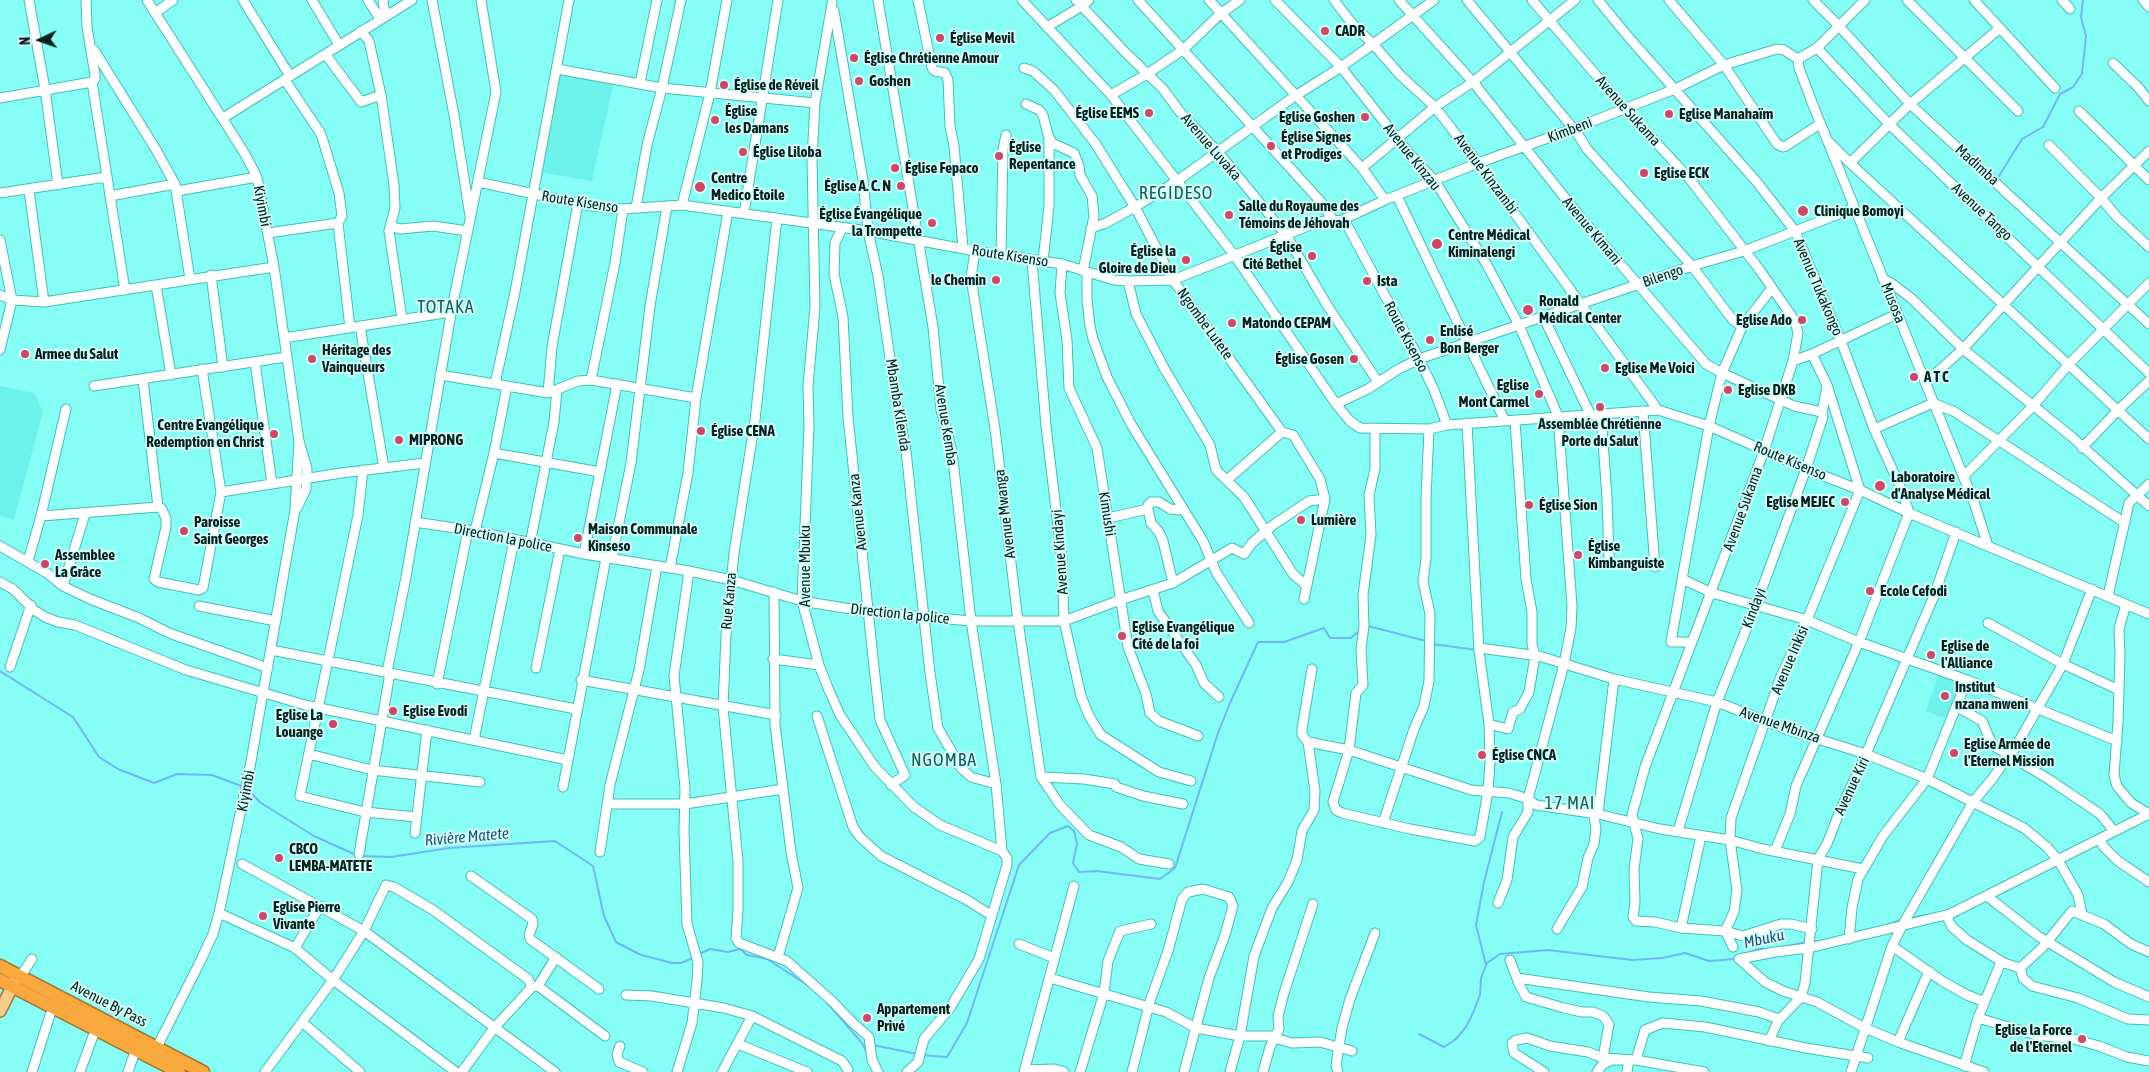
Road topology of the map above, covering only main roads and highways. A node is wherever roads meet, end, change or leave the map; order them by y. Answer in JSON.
{"nodes":[{"id":1,"x":0,"y":966,"type":"edge"},
{"id":2,"x":0,"y":980,"type":"edge"},
{"id":3,"x":17,"y":980,"type":"junction"},
{"id":4,"x":0,"y":1011,"type":"edge"},
{"id":5,"x":154,"y":1052,"type":"junction"},
{"id":6,"x":179,"y":1072,"type":"edge"},
{"id":7,"x":203,"y":1072,"type":"edge"}],
"edges":[{"from":1,"to":3,"type":"highway","name":"Avenue By Pass"},
{"from":2,"to":3,"type":"highway","name":"Avenue By Pass"},
{"from":3,"to":4,"type":"main road"},
{"from":3,"to":5,"type":"highway","name":"Avenue By Pass"},
{"from":3,"to":5,"type":"highway","name":"Avenue By Pass"},
{"from":5,"to":6,"type":"highway","name":"Avenue By Pass"},
{"from":5,"to":7,"type":"highway","name":"Avenue By Pass"}]}
